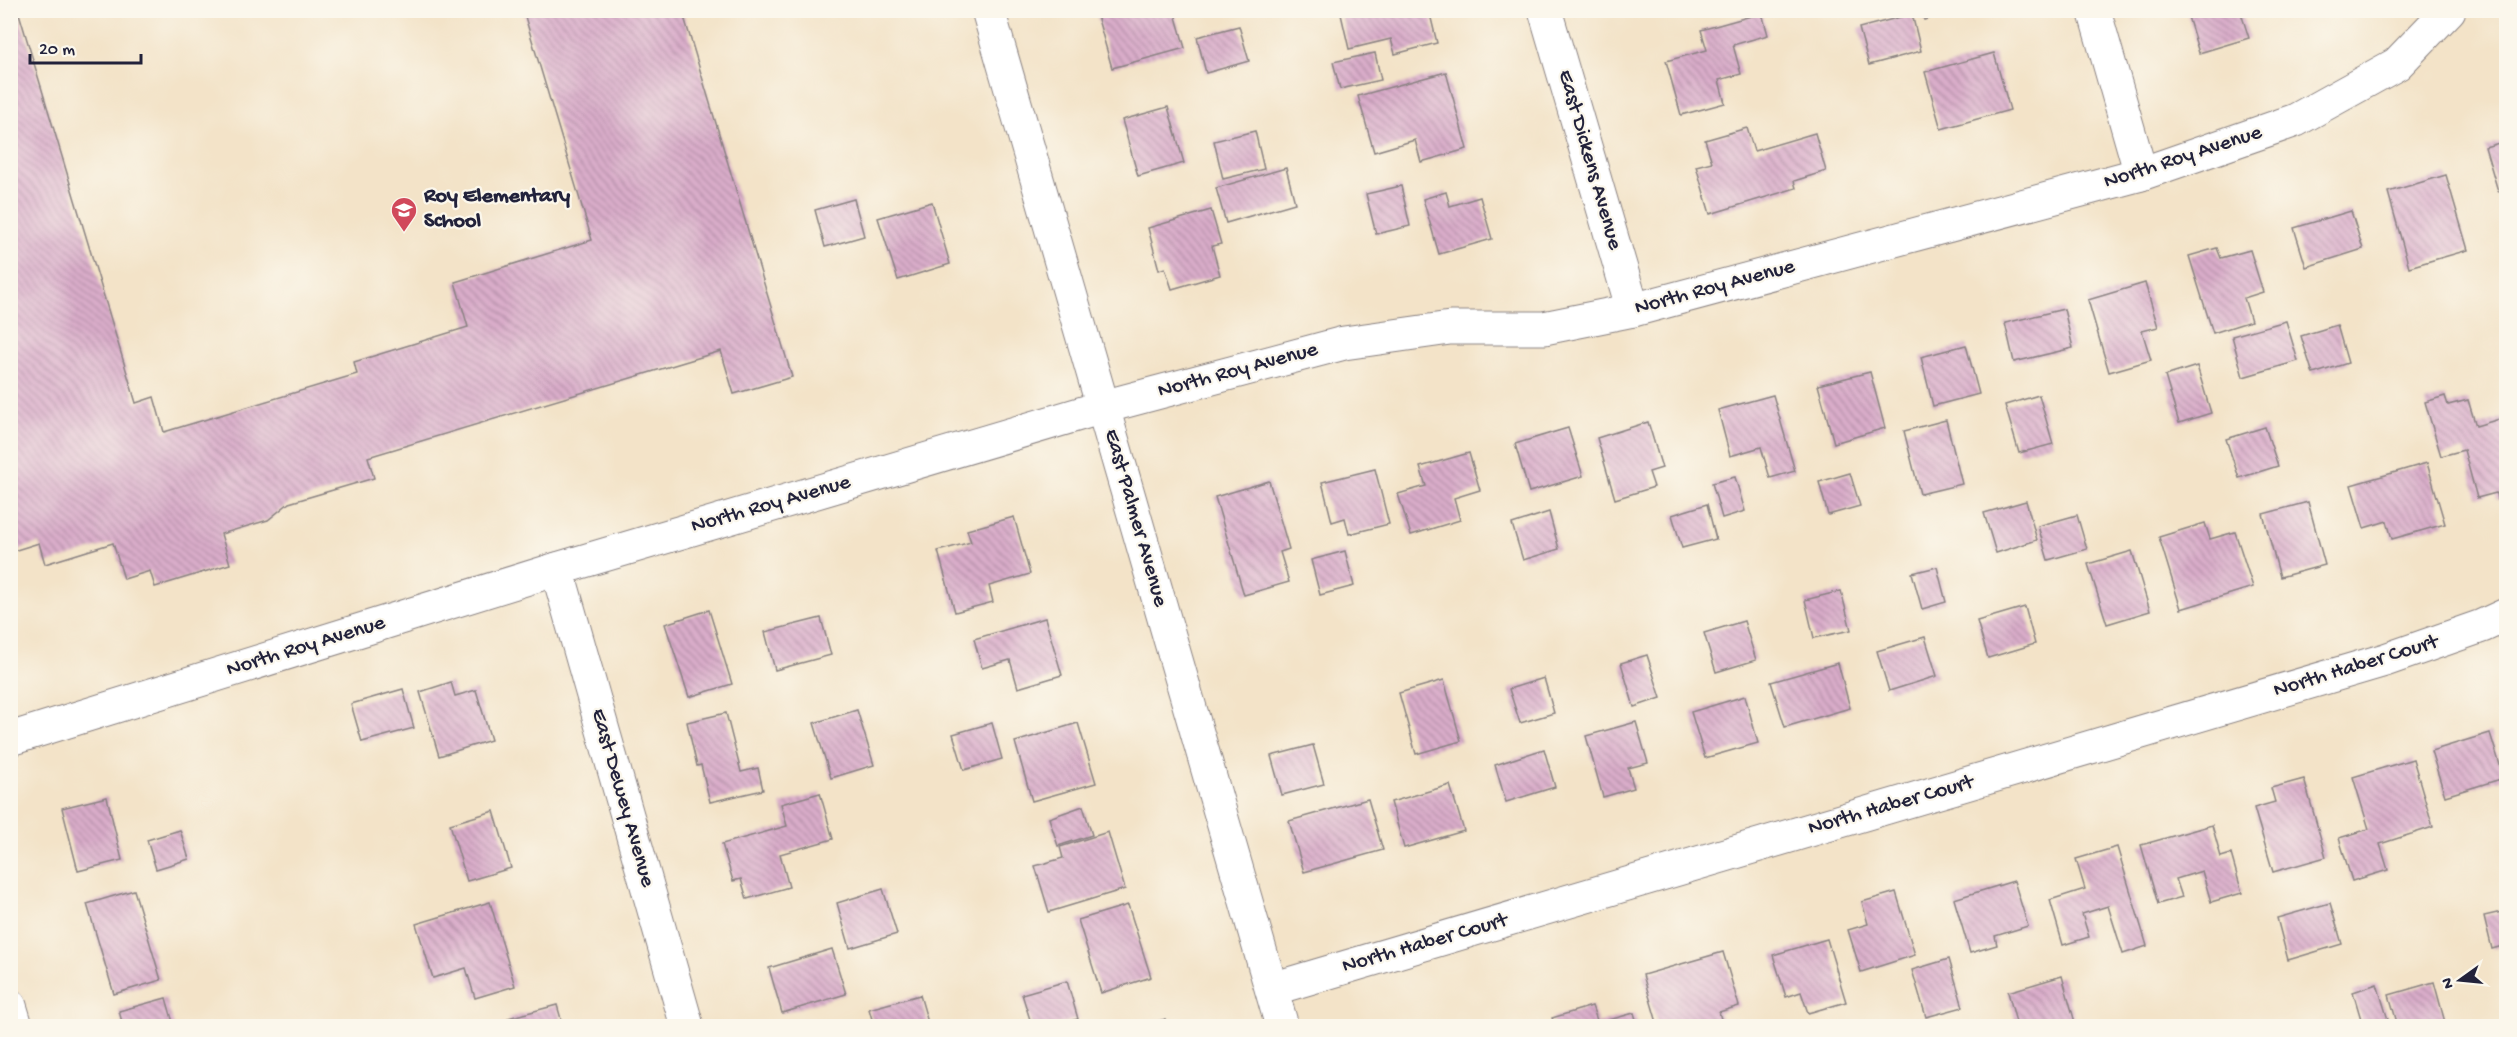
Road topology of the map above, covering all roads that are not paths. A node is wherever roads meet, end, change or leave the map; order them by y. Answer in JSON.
{"nodes":[{"id":1,"x":988,"y":10,"type":"edge"},
{"id":2,"x":1545,"y":10,"type":"edge"},
{"id":3,"x":2094,"y":10,"type":"edge"},
{"id":4,"x":2449,"y":10,"type":"edge"},
{"id":5,"x":2141,"y":174,"type":"junction"},
{"id":6,"x":1633,"y":310,"type":"junction"},
{"id":7,"x":1103,"y":407,"type":"junction"},
{"id":8,"x":557,"y":569,"type":"junction"},
{"id":9,"x":2506,"y":615,"type":"edge"},
{"id":10,"x":10,"y":739,"type":"edge"},
{"id":11,"x":1272,"y":989,"type":"junction"},
{"id":12,"x":10,"y":1006,"type":"edge"},
{"id":13,"x":16,"y":1026,"type":"edge"},
{"id":14,"x":687,"y":1026,"type":"edge"},
{"id":15,"x":1282,"y":1026,"type":"edge"}],
"edges":[{"from":1,"to":7,"type":"street","name":"East Palmer Avenue"},
{"from":2,"to":6,"type":"street","name":"East Dickens Avenue"},
{"from":3,"to":5,"type":"street"},
{"from":4,"to":5,"type":"street","name":"North Roy Avenue"},
{"from":5,"to":6,"type":"street","name":"North Roy Avenue"},
{"from":6,"to":7,"type":"street","name":"North Roy Avenue"},
{"from":7,"to":8,"type":"street","name":"North Roy Avenue"},
{"from":7,"to":11,"type":"street","name":"East Palmer Avenue"},
{"from":8,"to":10,"type":"street","name":"North Roy Avenue"},
{"from":8,"to":14,"type":"street","name":"East Dewey Avenue"},
{"from":9,"to":11,"type":"street","name":"North Haber Court"},
{"from":11,"to":15,"type":"street","name":"East Palmer Avenue"},
{"from":12,"to":13,"type":"street"}]}
